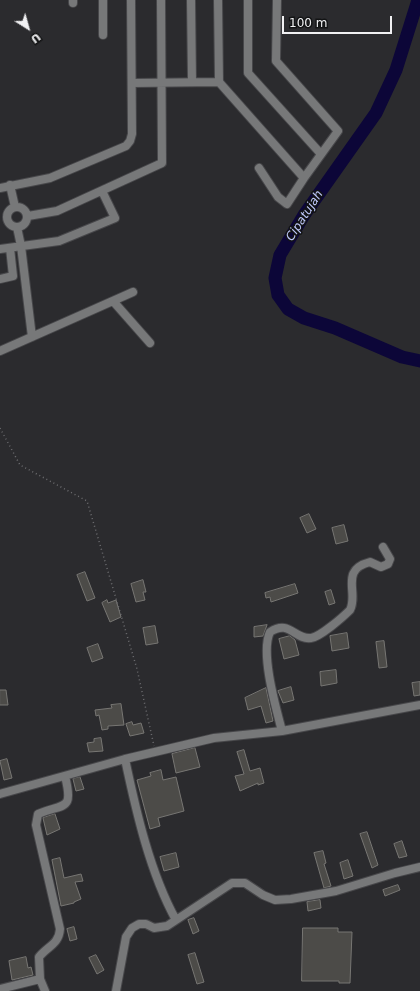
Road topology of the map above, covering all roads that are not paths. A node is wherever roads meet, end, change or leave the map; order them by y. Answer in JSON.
{"nodes":[{"id":1,"x":103,"y":0,"type":"edge"},
{"id":2,"x":132,"y":0,"type":"edge"},
{"id":3,"x":161,"y":0,"type":"edge"},
{"id":4,"x":191,"y":0,"type":"edge"},
{"id":5,"x":218,"y":0,"type":"edge"},
{"id":6,"x":248,"y":0,"type":"edge"},
{"id":7,"x":276,"y":0,"type":"edge"},
{"id":8,"x":103,"y":35,"type":"dead end"},
{"id":9,"x":192,"y":82,"type":"junction"},
{"id":10,"x":219,"y":82,"type":"junction"},
{"id":11,"x":132,"y":83,"type":"junction"},
{"id":12,"x":162,"y":83,"type":"junction"},
{"id":13,"x":321,"y":154,"type":"junction"},
{"id":14,"x":259,"y":168,"type":"dead end"},
{"id":15,"x":304,"y":178,"type":"junction"},
{"id":16,"x":10,"y":185,"type":"junction"},
{"id":17,"x":0,"y":188,"type":"edge"},
{"id":18,"x":102,"y":191,"type":"junction"},
{"id":19,"x":15,"y":207,"type":"junction"},
{"id":20,"x":28,"y":216,"type":"junction"},
{"id":21,"x":3,"y":218,"type":"edge"},
{"id":22,"x":17,"y":228,"type":"junction"},
{"id":23,"x":21,"y":246,"type":"junction"},
{"id":24,"x":10,"y":248,"type":"junction"},
{"id":25,"x":0,"y":250,"type":"edge"},
{"id":26,"x":0,"y":279,"type":"edge"},
{"id":27,"x":133,"y":292,"type":"dead end"},
{"id":28,"x":113,"y":301,"type":"junction"},
{"id":29,"x":32,"y":337,"type":"junction"},
{"id":30,"x":150,"y":344,"type":"dead end"},
{"id":31,"x":0,"y":351,"type":"edge"},
{"id":32,"x":383,"y":547,"type":"dead end"},
{"id":33,"x":420,"y":705,"type":"edge"},
{"id":34,"x":282,"y":731,"type":"junction"},
{"id":35,"x":125,"y":759,"type":"junction"},
{"id":36,"x":65,"y":776,"type":"junction"},
{"id":37,"x":0,"y":794,"type":"edge"},
{"id":38,"x":420,"y":867,"type":"edge"},
{"id":39,"x":176,"y":920,"type":"junction"},
{"id":40,"x":40,"y":979,"type":"junction"},
{"id":41,"x":0,"y":989,"type":"edge"},
{"id":42,"x":45,"y":991,"type":"edge"},
{"id":43,"x":116,"y":991,"type":"edge"}],
"edges":[{"from":1,"to":8,"type":"street"},
{"from":2,"to":11,"type":"street"},
{"from":3,"to":12,"type":"street"},
{"from":4,"to":9,"type":"street"},
{"from":5,"to":10,"type":"street"},
{"from":6,"to":13,"type":"street"},
{"from":7,"to":13,"type":"street"},
{"from":9,"to":10,"type":"street"},
{"from":9,"to":12,"type":"street"},
{"from":10,"to":15,"type":"street"},
{"from":11,"to":12,"type":"street"},
{"from":11,"to":16,"type":"street"},
{"from":12,"to":18,"type":"street"},
{"from":13,"to":15,"type":"street"},
{"from":14,"to":15,"type":"street"},
{"from":16,"to":17,"type":"street"},
{"from":16,"to":19,"type":"street"},
{"from":18,"to":20,"type":"street"},
{"from":18,"to":23,"type":"street"},
{"from":19,"to":20,"type":"street"},
{"from":19,"to":21,"type":"street"},
{"from":20,"to":22,"type":"street"},
{"from":21,"to":22,"type":"street"},
{"from":22,"to":23,"type":"street"},
{"from":23,"to":24,"type":"street"},
{"from":23,"to":29,"type":"street"},
{"from":24,"to":25,"type":"street"},
{"from":24,"to":26,"type":"street"},
{"from":27,"to":28,"type":"street"},
{"from":28,"to":29,"type":"street"},
{"from":28,"to":30,"type":"street"},
{"from":29,"to":31,"type":"street"},
{"from":32,"to":34,"type":"street"},
{"from":33,"to":34,"type":"street"},
{"from":34,"to":35,"type":"street"},
{"from":35,"to":36,"type":"street"},
{"from":35,"to":39,"type":"street"},
{"from":36,"to":37,"type":"street"},
{"from":36,"to":40,"type":"street"},
{"from":38,"to":39,"type":"street"},
{"from":39,"to":43,"type":"street"},
{"from":40,"to":41,"type":"street"},
{"from":40,"to":42,"type":"street"}]}
